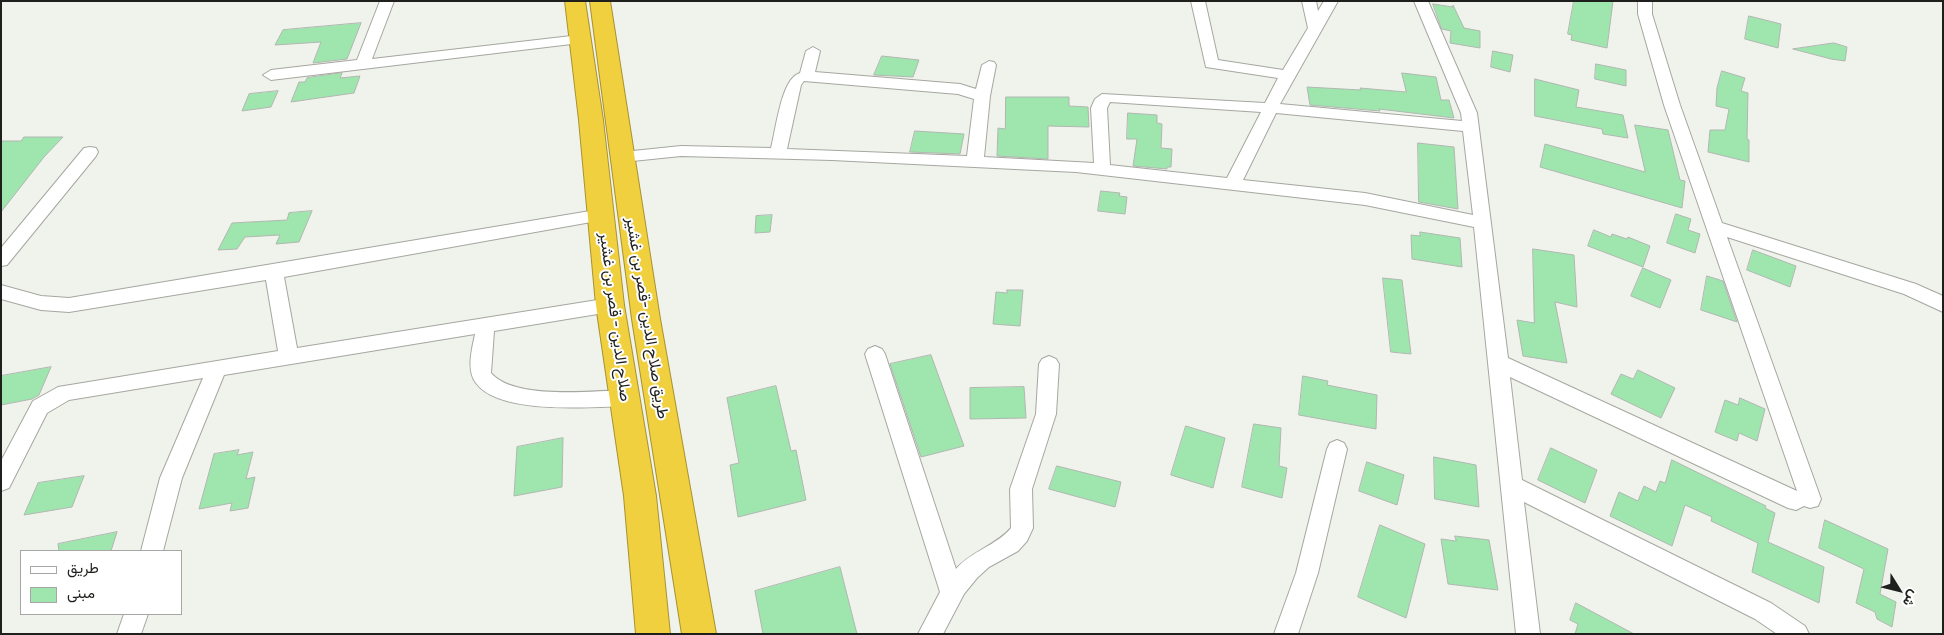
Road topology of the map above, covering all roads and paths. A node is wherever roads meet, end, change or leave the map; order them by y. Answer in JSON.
{"nodes":[{"id":1,"x":387,"y":1,"type":"edge"},
{"id":2,"x":575,"y":1,"type":"edge"},
{"id":3,"x":600,"y":1,"type":"edge"},
{"id":4,"x":1198,"y":1,"type":"edge"},
{"id":5,"x":1309,"y":1,"type":"edge"},
{"id":6,"x":1331,"y":1,"type":"edge"},
{"id":7,"x":1421,"y":1,"type":"edge"},
{"id":8,"x":1645,"y":1,"type":"edge"},
{"id":9,"x":1315,"y":30,"type":"junction"},
{"id":10,"x":580,"y":39,"type":"junction"},
{"id":11,"x":813,"y":51,"type":"dead end"},
{"id":12,"x":364,"y":64,"type":"junction"},
{"id":13,"x":989,"y":65,"type":"dead end"},
{"id":14,"x":271,"y":75,"type":"dead end"},
{"id":15,"x":1287,"y":75,"type":"junction"},
{"id":16,"x":806,"y":76,"type":"junction"},
{"id":17,"x":982,"y":96,"type":"junction"},
{"id":18,"x":1272,"y":108,"type":"junction"},
{"id":19,"x":1470,"y":128,"type":"junction"},
{"id":20,"x":90,"y":152,"type":"dead end"},
{"id":21,"x":778,"y":154,"type":"junction"},
{"id":22,"x":622,"y":157,"type":"junction"},
{"id":23,"x":975,"y":162,"type":"junction"},
{"id":24,"x":1102,"y":169,"type":"junction"},
{"id":25,"x":1233,"y":183,"type":"junction"},
{"id":26,"x":602,"y":215,"type":"junction"},
{"id":27,"x":1482,"y":223,"type":"junction"},
{"id":28,"x":1714,"y":227,"type":"junction"},
{"id":29,"x":1,"y":260,"type":"edge"},
{"id":30,"x":274,"y":272,"type":"junction"},
{"id":31,"x":1,"y":292,"type":"edge"},
{"id":32,"x":610,"y":305,"type":"junction"},
{"id":33,"x":1943,"y":305,"type":"edge"},
{"id":34,"x":486,"y":325,"type":"junction"},
{"id":35,"x":875,"y":354,"type":"dead end"},
{"id":36,"x":289,"y":358,"type":"junction"},
{"id":37,"x":1499,"y":363,"type":"junction"},
{"id":38,"x":1049,"y":364,"type":"dead end"},
{"id":39,"x":216,"y":370,"type":"junction"},
{"id":40,"x":624,"y":398,"type":"junction"},
{"id":41,"x":1337,"y":448,"type":"dead end"},
{"id":42,"x":1,"y":482,"type":"edge"},
{"id":43,"x":1513,"y":486,"type":"junction"},
{"id":44,"x":152,"y":550,"type":"edge"},
{"id":45,"x":953,"y":595,"type":"junction"},
{"id":46,"x":136,"y":615,"type":"edge"},
{"id":47,"x":129,"y":634,"type":"edge"},
{"id":48,"x":653,"y":634,"type":"edge"},
{"id":49,"x":699,"y":634,"type":"edge"},
{"id":50,"x":930,"y":634,"type":"edge"},
{"id":51,"x":1286,"y":634,"type":"edge"},
{"id":52,"x":1528,"y":634,"type":"edge"},
{"id":53,"x":1797,"y":634,"type":"edge"}],
"edges":[{"from":1,"to":12,"type":"street"},
{"from":2,"to":10,"type":"highway","name":"صلاح الدين - قصر بن غشير"},
{"from":3,"to":22,"type":"highway","name":"طريق صلاح الدين -قصر بن غشير"},
{"from":4,"to":15,"type":"street"},
{"from":5,"to":9,"type":"street"},
{"from":6,"to":9,"type":"street"},
{"from":7,"to":19,"type":"street"},
{"from":8,"to":28,"type":"street"},
{"from":9,"to":15,"type":"street"},
{"from":10,"to":12,"type":"street"},
{"from":10,"to":26,"type":"highway","name":"صلاح الدين - قصر بن غشير"},
{"from":11,"to":16,"type":"street"},
{"from":12,"to":14,"type":"street"},
{"from":13,"to":17,"type":"street"},
{"from":15,"to":18,"type":"street"},
{"from":16,"to":17,"type":"street"},
{"from":16,"to":21,"type":"street"},
{"from":17,"to":23,"type":"street"},
{"from":18,"to":19,"type":"street"},
{"from":18,"to":24,"type":"street"},
{"from":18,"to":25,"type":"street"},
{"from":19,"to":27,"type":"street"},
{"from":20,"to":29,"type":"street"},
{"from":21,"to":22,"type":"street"},
{"from":21,"to":23,"type":"street"},
{"from":22,"to":49,"type":"highway","name":"طريق صلاح الدين -قصر بن غشير"},
{"from":23,"to":24,"type":"street"},
{"from":24,"to":25,"type":"street"},
{"from":25,"to":27,"type":"street"},
{"from":26,"to":30,"type":"street"},
{"from":26,"to":32,"type":"highway","name":"صلاح الدين - قصر بن غشير"},
{"from":27,"to":37,"type":"street"},
{"from":28,"to":33,"type":"street"},
{"from":28,"to":37,"type":"street"},
{"from":30,"to":31,"type":"street"},
{"from":30,"to":36,"type":"street"},
{"from":32,"to":34,"type":"street"},
{"from":32,"to":40,"type":"highway","name":"صلاح الدين - قصر بن غشير"},
{"from":34,"to":36,"type":"street"},
{"from":34,"to":40,"type":"street"},
{"from":35,"to":45,"type":"street"},
{"from":36,"to":39,"type":"street"},
{"from":37,"to":43,"type":"street"},
{"from":38,"to":45,"type":"street"},
{"from":39,"to":42,"type":"street"},
{"from":39,"to":44,"type":"street"},
{"from":40,"to":48,"type":"highway","name":"صلاح الدين - قصر بن غشير"},
{"from":41,"to":51,"type":"street"},
{"from":43,"to":52,"type":"street"},
{"from":43,"to":53,"type":"street"},
{"from":45,"to":50,"type":"street"},
{"from":46,"to":47,"type":"street"}]}
